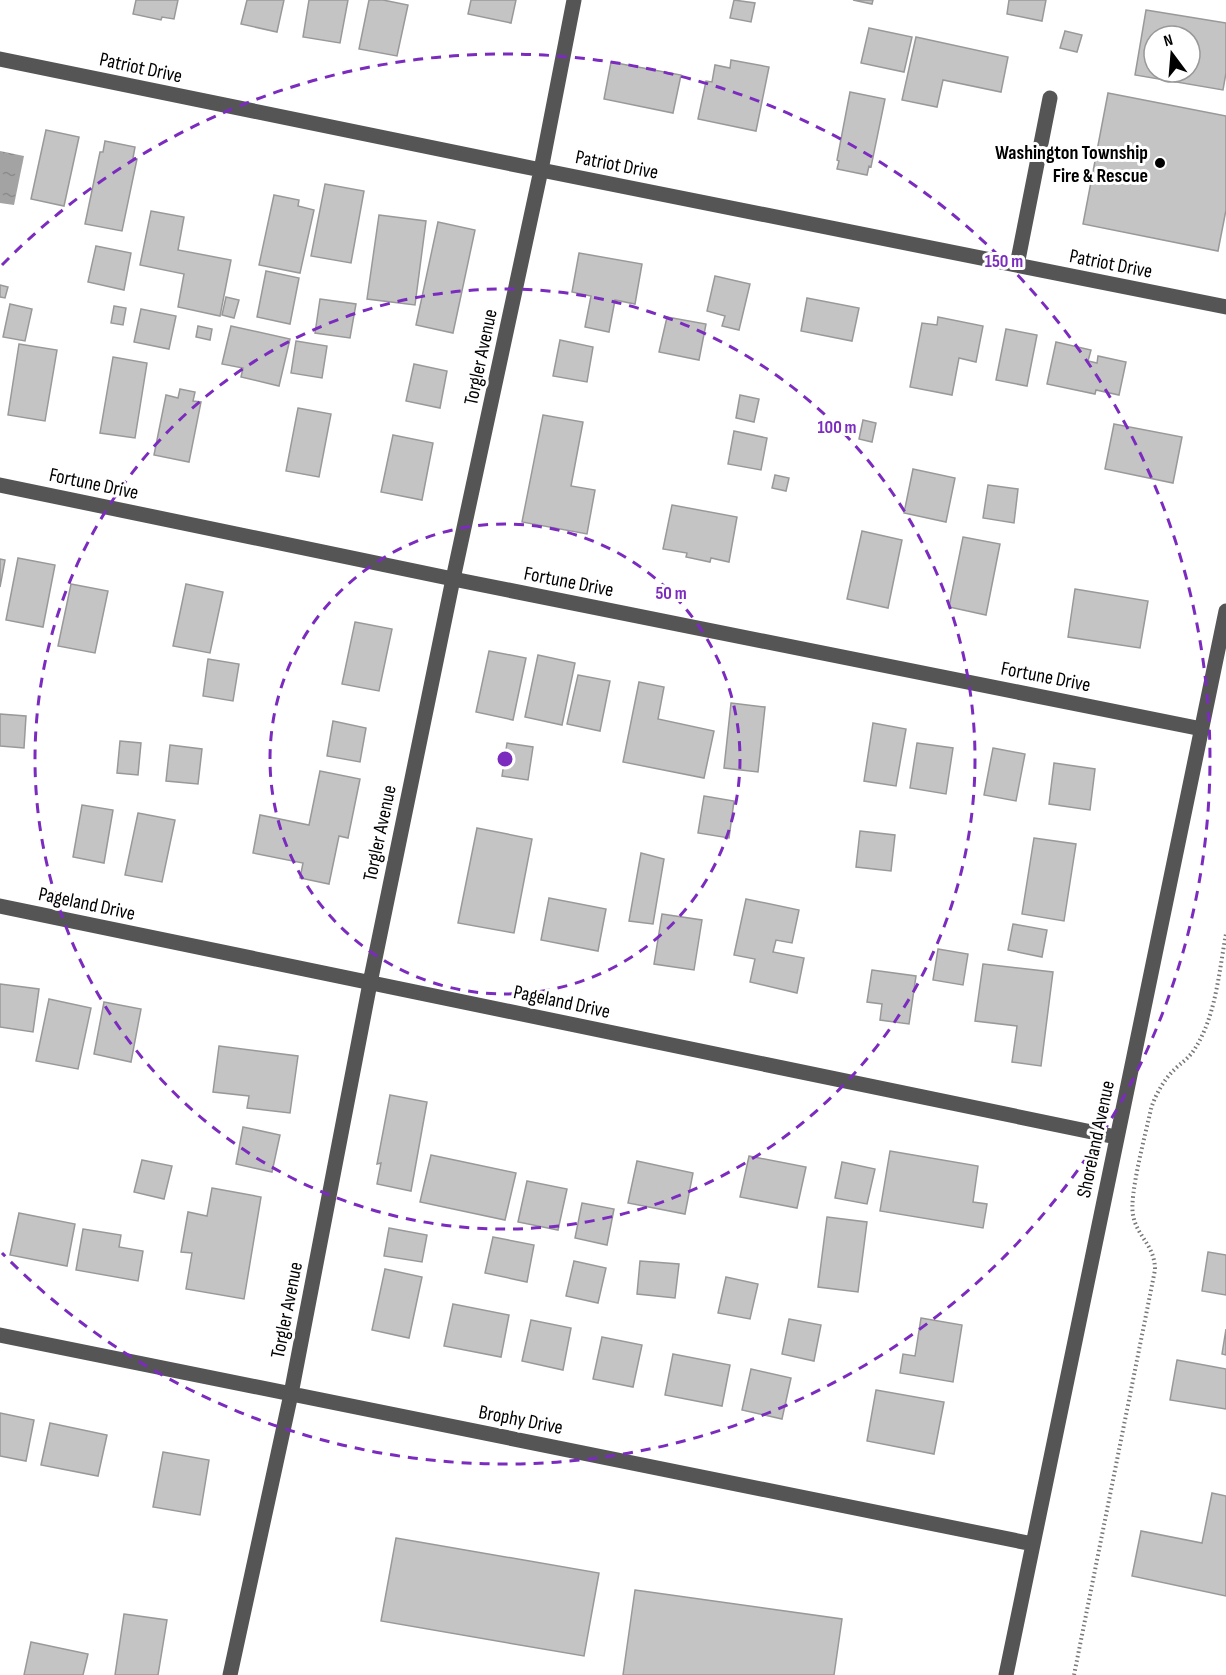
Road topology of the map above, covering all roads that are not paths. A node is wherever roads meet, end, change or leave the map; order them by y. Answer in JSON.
{"nodes":[{"id":1,"x":574,"y":0,"type":"edge"},
{"id":2,"x":0,"y":59,"type":"edge"},
{"id":3,"x":1050,"y":98,"type":"dead end"},
{"id":4,"x":541,"y":170,"type":"junction"},
{"id":5,"x":1017,"y":266,"type":"junction"},
{"id":6,"x":1226,"y":307,"type":"edge"},
{"id":7,"x":0,"y":485,"type":"edge"},
{"id":8,"x":453,"y":579,"type":"junction"},
{"id":9,"x":1226,"y":611,"type":"edge"},
{"id":10,"x":1202,"y":729,"type":"junction"},
{"id":11,"x":0,"y":906,"type":"edge"},
{"id":12,"x":370,"y":983,"type":"junction"},
{"id":13,"x":1116,"y":1137,"type":"junction"},
{"id":14,"x":0,"y":1335,"type":"edge"},
{"id":15,"x":291,"y":1394,"type":"junction"},
{"id":16,"x":1033,"y":1544,"type":"junction"},
{"id":17,"x":230,"y":1675,"type":"edge"},
{"id":18,"x":1006,"y":1675,"type":"edge"}],
"edges":[{"from":1,"to":4,"type":"street","name":"Torgler Avenue"},
{"from":2,"to":4,"type":"street","name":"Patriot Drive"},
{"from":3,"to":5,"type":"street"},
{"from":4,"to":5,"type":"street","name":"Patriot Drive"},
{"from":4,"to":8,"type":"street","name":"Torgler Avenue"},
{"from":5,"to":6,"type":"street","name":"Patriot Drive"},
{"from":7,"to":8,"type":"street","name":"Fortune Drive"},
{"from":8,"to":10,"type":"street","name":"Fortune Drive"},
{"from":8,"to":12,"type":"street","name":"Torgler Avenue"},
{"from":9,"to":10,"type":"street","name":"Shoreland Avenue"},
{"from":10,"to":13,"type":"street","name":"Shoreland Avenue"},
{"from":11,"to":12,"type":"street","name":"Pageland Drive"},
{"from":12,"to":13,"type":"street","name":"Pageland Drive"},
{"from":12,"to":15,"type":"street","name":"Torgler Avenue"},
{"from":13,"to":16,"type":"street","name":"Shoreland Avenue"},
{"from":14,"to":15,"type":"street","name":"Brophy Drive"},
{"from":15,"to":16,"type":"street","name":"Brophy Drive"},
{"from":15,"to":17,"type":"street","name":"Torgler Avenue"},
{"from":16,"to":18,"type":"street","name":"Shoreland Avenue"}]}
